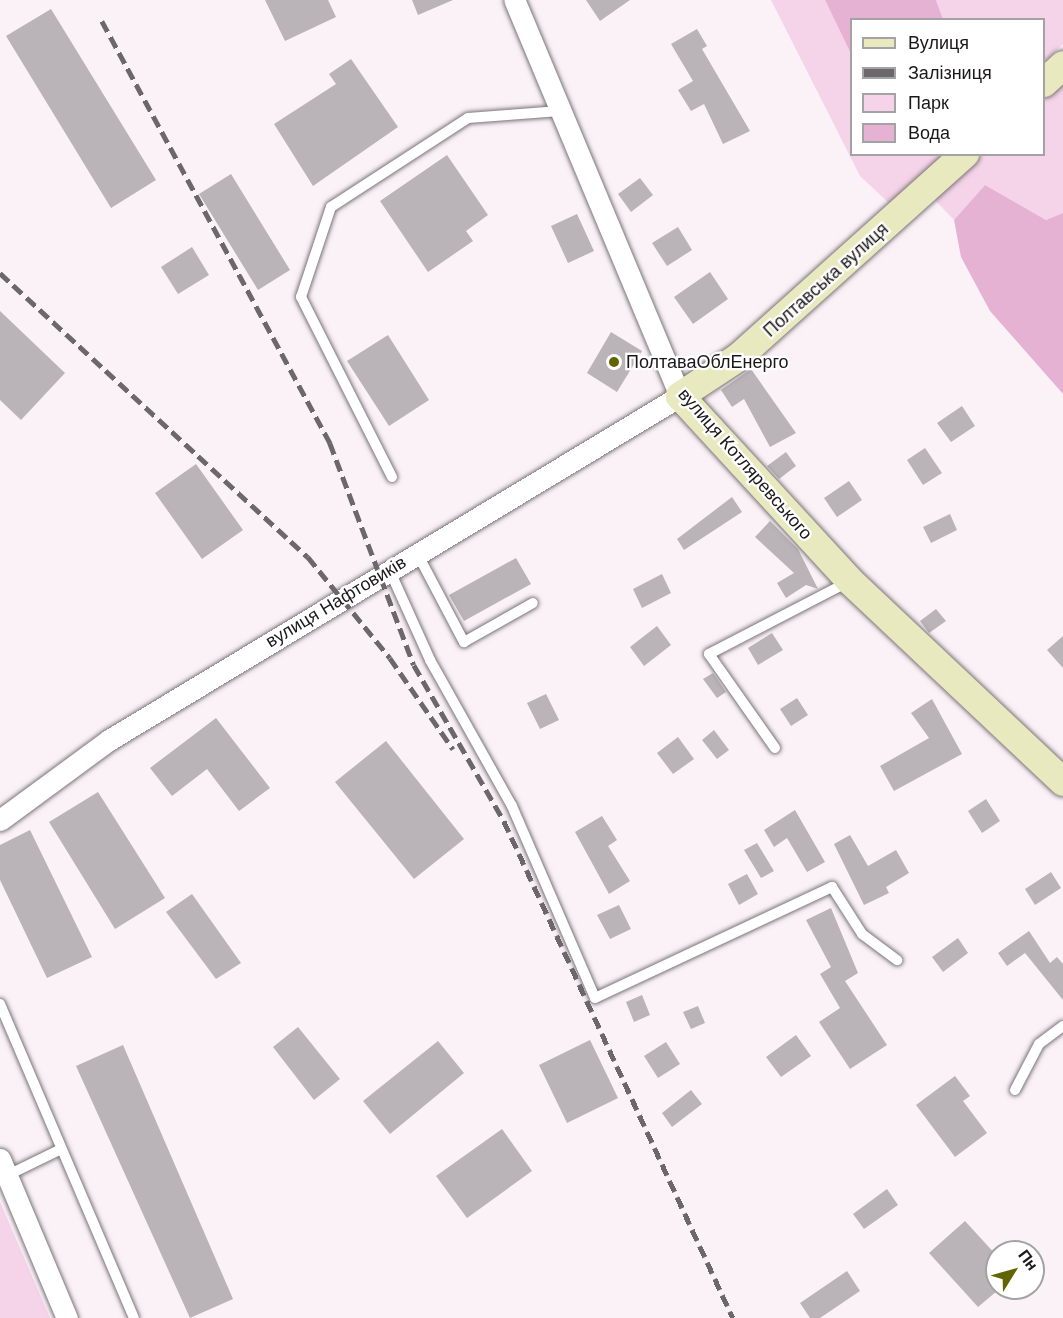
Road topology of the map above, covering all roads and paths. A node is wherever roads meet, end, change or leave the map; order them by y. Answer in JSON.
{"nodes":[{"id":1,"x":514,"y":0,"type":"edge"},
{"id":2,"x":1063,"y":65,"type":"edge"},
{"id":3,"x":1045,"y":82,"type":"edge"},
{"id":4,"x":560,"y":111,"type":"junction"},
{"id":5,"x":963,"y":156,"type":"edge"},
{"id":6,"x":680,"y":396,"type":"junction"},
{"id":7,"x":392,"y":477,"type":"dead end"},
{"id":8,"x":417,"y":553,"type":"junction"},
{"id":9,"x":389,"y":569,"type":"junction"},
{"id":10,"x":850,"y":581,"type":"junction"},
{"id":11,"x":532,"y":603,"type":"dead end"},
{"id":12,"x":775,"y":748,"type":"dead end"},
{"id":13,"x":1063,"y":783,"type":"edge"},
{"id":14,"x":0,"y":820,"type":"edge"},
{"id":15,"x":897,"y":960,"type":"dead end"},
{"id":16,"x":0,"y":1004,"type":"edge"},
{"id":17,"x":1063,"y":1026,"type":"edge"},
{"id":18,"x":1015,"y":1090,"type":"dead end"},
{"id":19,"x":61,"y":1149,"type":"junction"},
{"id":20,"x":3,"y":1168,"type":"edge"},
{"id":21,"x":67,"y":1318,"type":"edge"},
{"id":22,"x":134,"y":1318,"type":"edge"}],
"edges":[{"from":1,"to":4,"type":"street","name":"вулиця Котляревського"},
{"from":2,"to":3,"type":"street"},
{"from":4,"to":6,"type":"street","name":"вулиця Котляревського"},
{"from":4,"to":7,"type":"lane"},
{"from":5,"to":6,"type":"street","name":"Полтавська вулиця"},
{"from":6,"to":8,"type":"street","name":"вулиця Нафтовиків"},
{"from":6,"to":10,"type":"street","name":"вулиця Котляревського"},
{"from":8,"to":9,"type":"street","name":"вулиця Нафтовиків"},
{"from":8,"to":11,"type":"lane"},
{"from":9,"to":14,"type":"street","name":"вулиця Нафтовиків"},
{"from":9,"to":15,"type":"lane"},
{"from":10,"to":12,"type":"lane"},
{"from":10,"to":13,"type":"street","name":"вулиця Котляревського"},
{"from":16,"to":19,"type":"lane"},
{"from":17,"to":18,"type":"lane"},
{"from":19,"to":20,"type":"lane"},
{"from":19,"to":22,"type":"lane"},
{"from":20,"to":21,"type":"street"}]}
